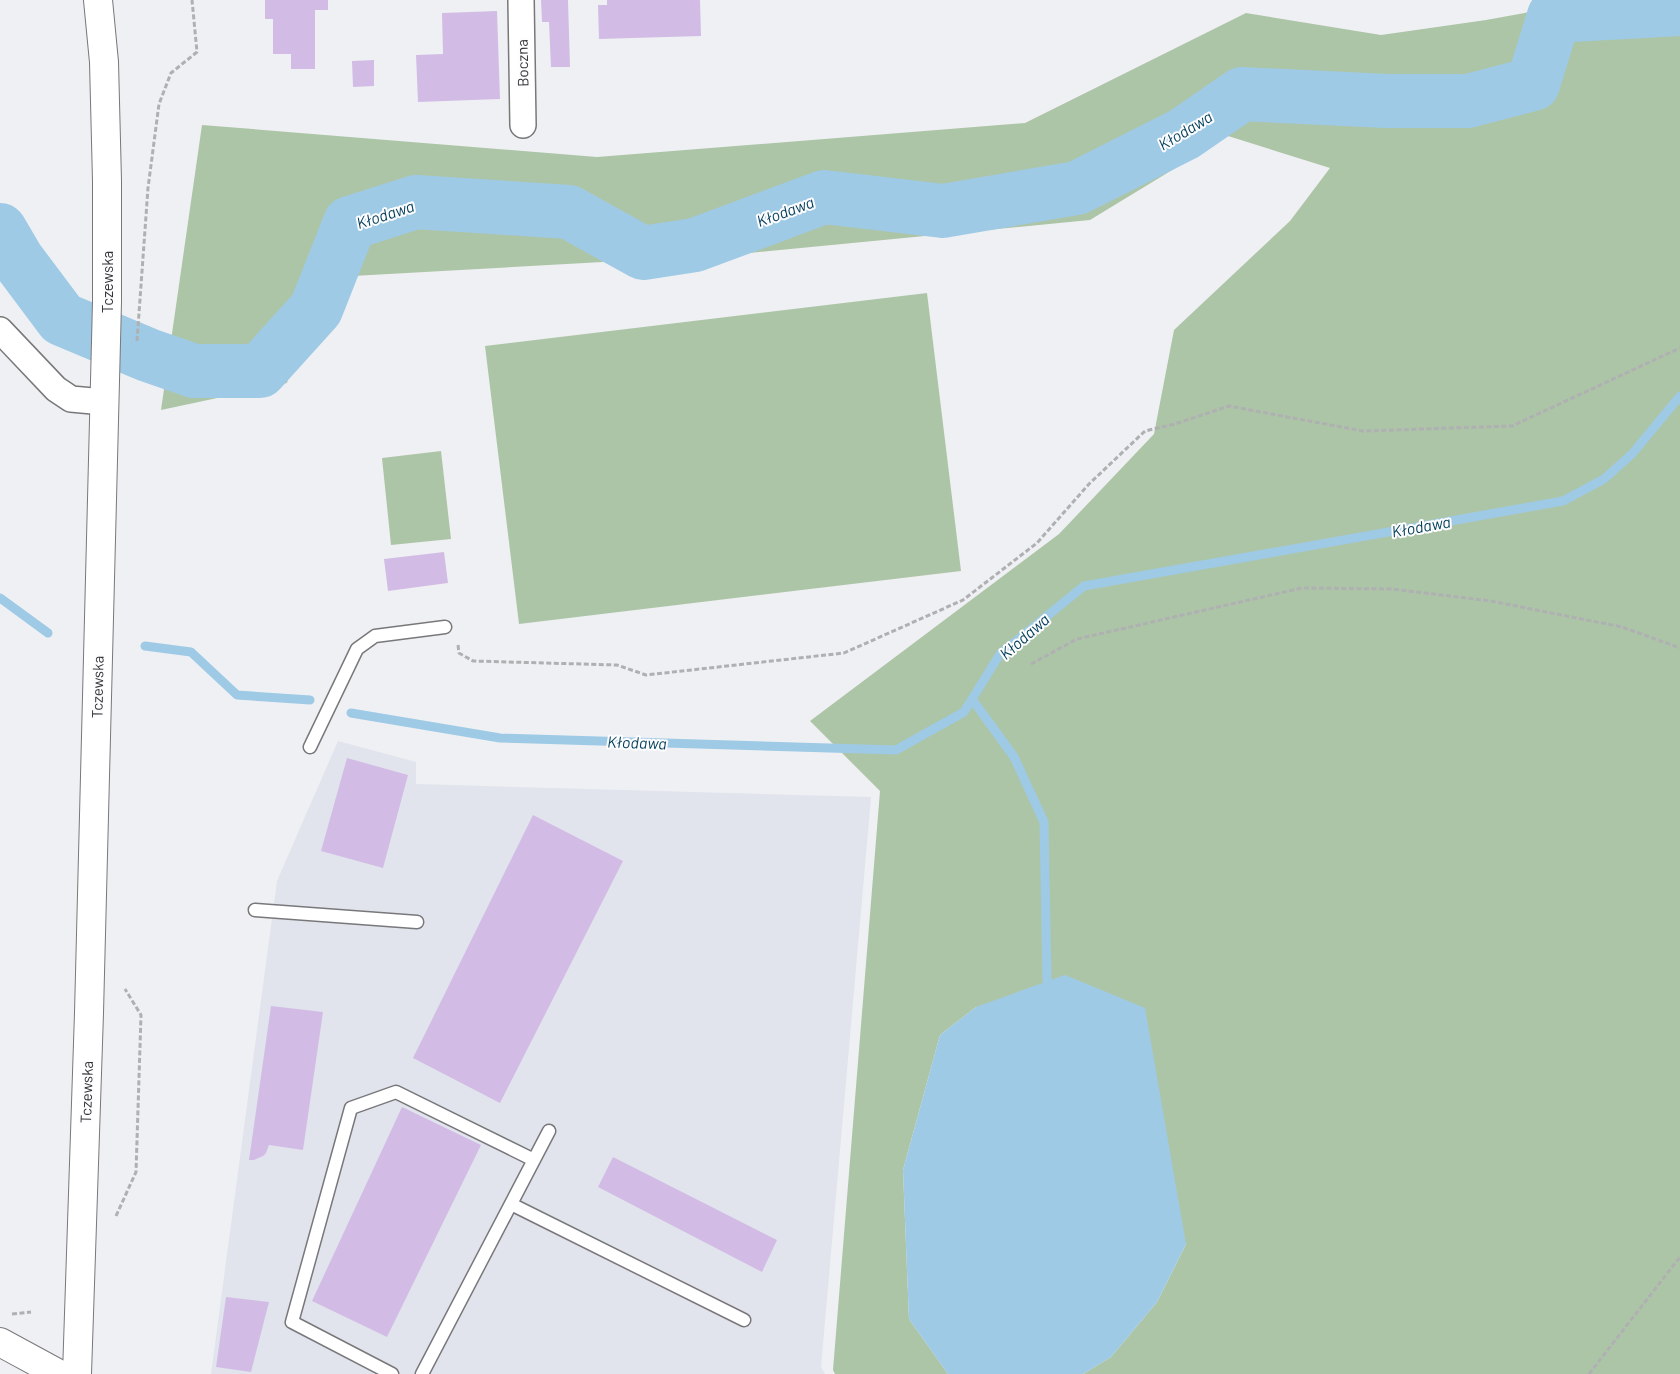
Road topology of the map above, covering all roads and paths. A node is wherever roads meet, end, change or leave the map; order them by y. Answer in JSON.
{"nodes":[{"id":1,"x":98,"y":0,"type":"edge"},
{"id":2,"x":192,"y":0,"type":"edge"},
{"id":3,"x":521,"y":0,"type":"edge"},
{"id":4,"x":523,"y":125,"type":"dead end"},
{"id":5,"x":140,"y":309,"type":"dead end"},
{"id":6,"x":0,"y":330,"type":"edge"},
{"id":7,"x":1680,"y":348,"type":"edge"},
{"id":8,"x":104,"y":402,"type":"junction"},
{"id":9,"x":445,"y":627,"type":"joint"},
{"id":10,"x":1680,"y":648,"type":"edge"},
{"id":11,"x":1031,"y":664,"type":"dead end"},
{"id":12,"x":310,"y":747,"type":"dead end"},
{"id":13,"x":255,"y":910,"type":"dead end"},
{"id":14,"x":417,"y":922,"type":"dead end"},
{"id":15,"x":125,"y":989,"type":"dead end"},
{"id":16,"x":549,"y":1131,"type":"dead end"},
{"id":17,"x":534,"y":1160,"type":"junction"},
{"id":18,"x":511,"y":1204,"type":"junction"},
{"id":19,"x":116,"y":1216,"type":"dead end"},
{"id":20,"x":1680,"y":1257,"type":"edge"},
{"id":21,"x":5,"y":1312,"type":"dead end"},
{"id":22,"x":31,"y":1312,"type":"dead end"},
{"id":23,"x":744,"y":1320,"type":"dead end"},
{"id":24,"x":0,"y":1342,"type":"edge"},
{"id":25,"x":59,"y":1374,"type":"edge"},
{"id":26,"x":77,"y":1374,"type":"edge"},
{"id":27,"x":392,"y":1374,"type":"edge"},
{"id":28,"x":422,"y":1374,"type":"edge"},
{"id":29,"x":1589,"y":1374,"type":"edge"}],
"edges":[{"from":1,"to":8,"type":"main road","name":"Tczewska"},
{"from":2,"to":5,"type":"path"},
{"from":3,"to":4,"type":"street","name":"Boczna"},
{"from":6,"to":8,"type":"street"},
{"from":7,"to":9,"type":"path"},
{"from":8,"to":26,"type":"main road","name":"Tczewska"},
{"from":9,"to":12,"type":"lane"},
{"from":10,"to":11,"type":"path"},
{"from":13,"to":14,"type":"lane"},
{"from":15,"to":19,"type":"path"},
{"from":16,"to":17,"type":"lane"},
{"from":17,"to":18,"type":"lane"},
{"from":17,"to":27,"type":"lane"},
{"from":18,"to":23,"type":"lane"},
{"from":18,"to":28,"type":"lane"},
{"from":20,"to":29,"type":"path"},
{"from":21,"to":22,"type":"path"},
{"from":24,"to":25,"type":"main road"}]}
